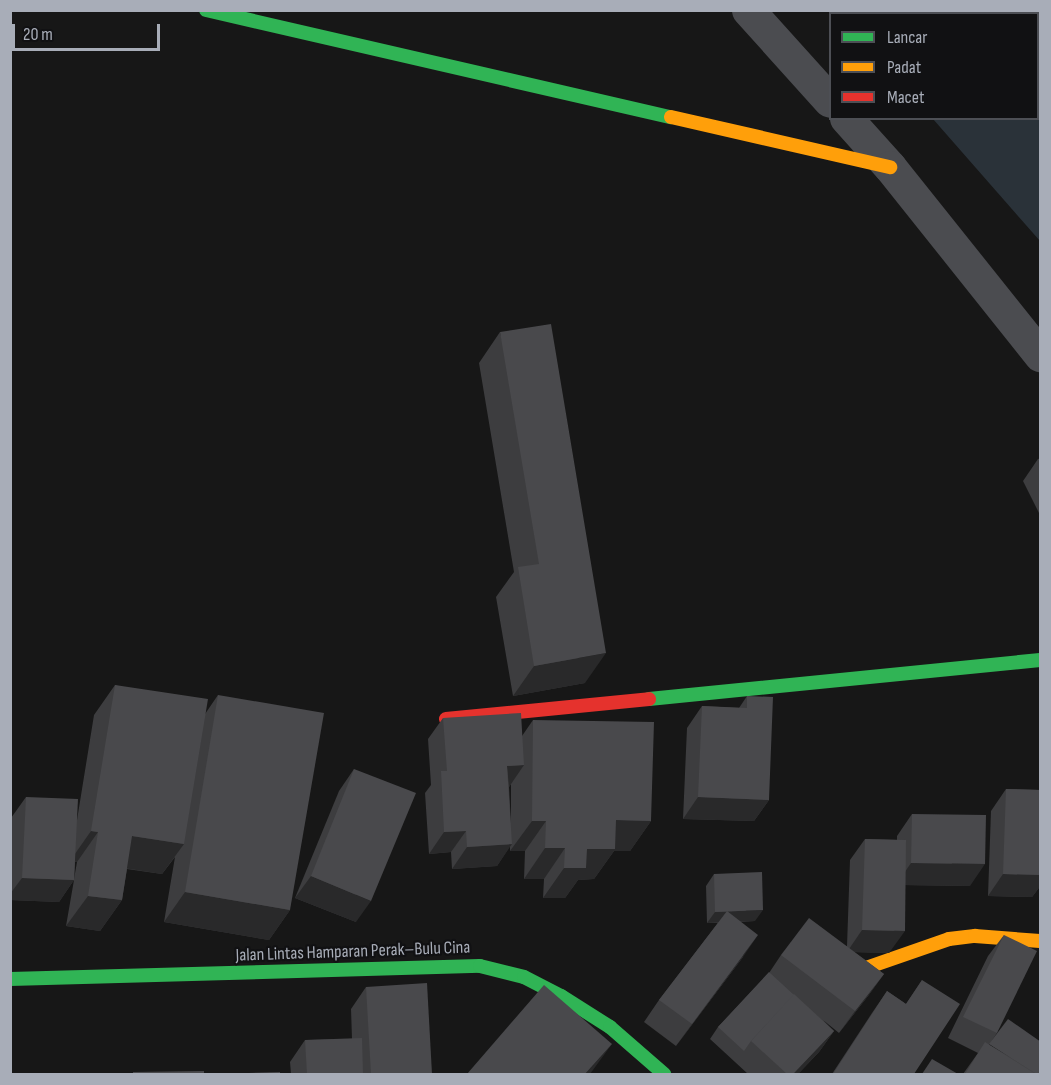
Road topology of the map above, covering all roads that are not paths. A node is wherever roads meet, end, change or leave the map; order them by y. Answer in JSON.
{"nodes":[{"id":1,"x":206,"y":10,"type":"edge"},
{"id":2,"x":748,"y":10,"type":"edge"},
{"id":3,"x":829,"y":99,"type":"edge"},
{"id":4,"x":848,"y":120,"type":"edge"},
{"id":5,"x":890,"y":167,"type":"junction"},
{"id":6,"x":1041,"y":355,"type":"edge"},
{"id":7,"x":1041,"y":660,"type":"edge"},
{"id":8,"x":446,"y":719,"type":"edge"},
{"id":9,"x":1041,"y":941,"type":"edge"},
{"id":10,"x":860,"y":970,"type":"edge"},
{"id":11,"x":10,"y":979,"type":"edge"},
{"id":12,"x":664,"y":1074,"type":"edge"}],
"edges":[{"from":1,"to":5,"type":"street"},
{"from":2,"to":3,"type":"street"},
{"from":4,"to":5,"type":"street"},
{"from":5,"to":6,"type":"street"},
{"from":7,"to":8,"type":"street"},
{"from":9,"to":10,"type":"street"},
{"from":11,"to":12,"type":"street","name":"Jalan Lintas Hamparan Perak–Bulu Cina"}]}
